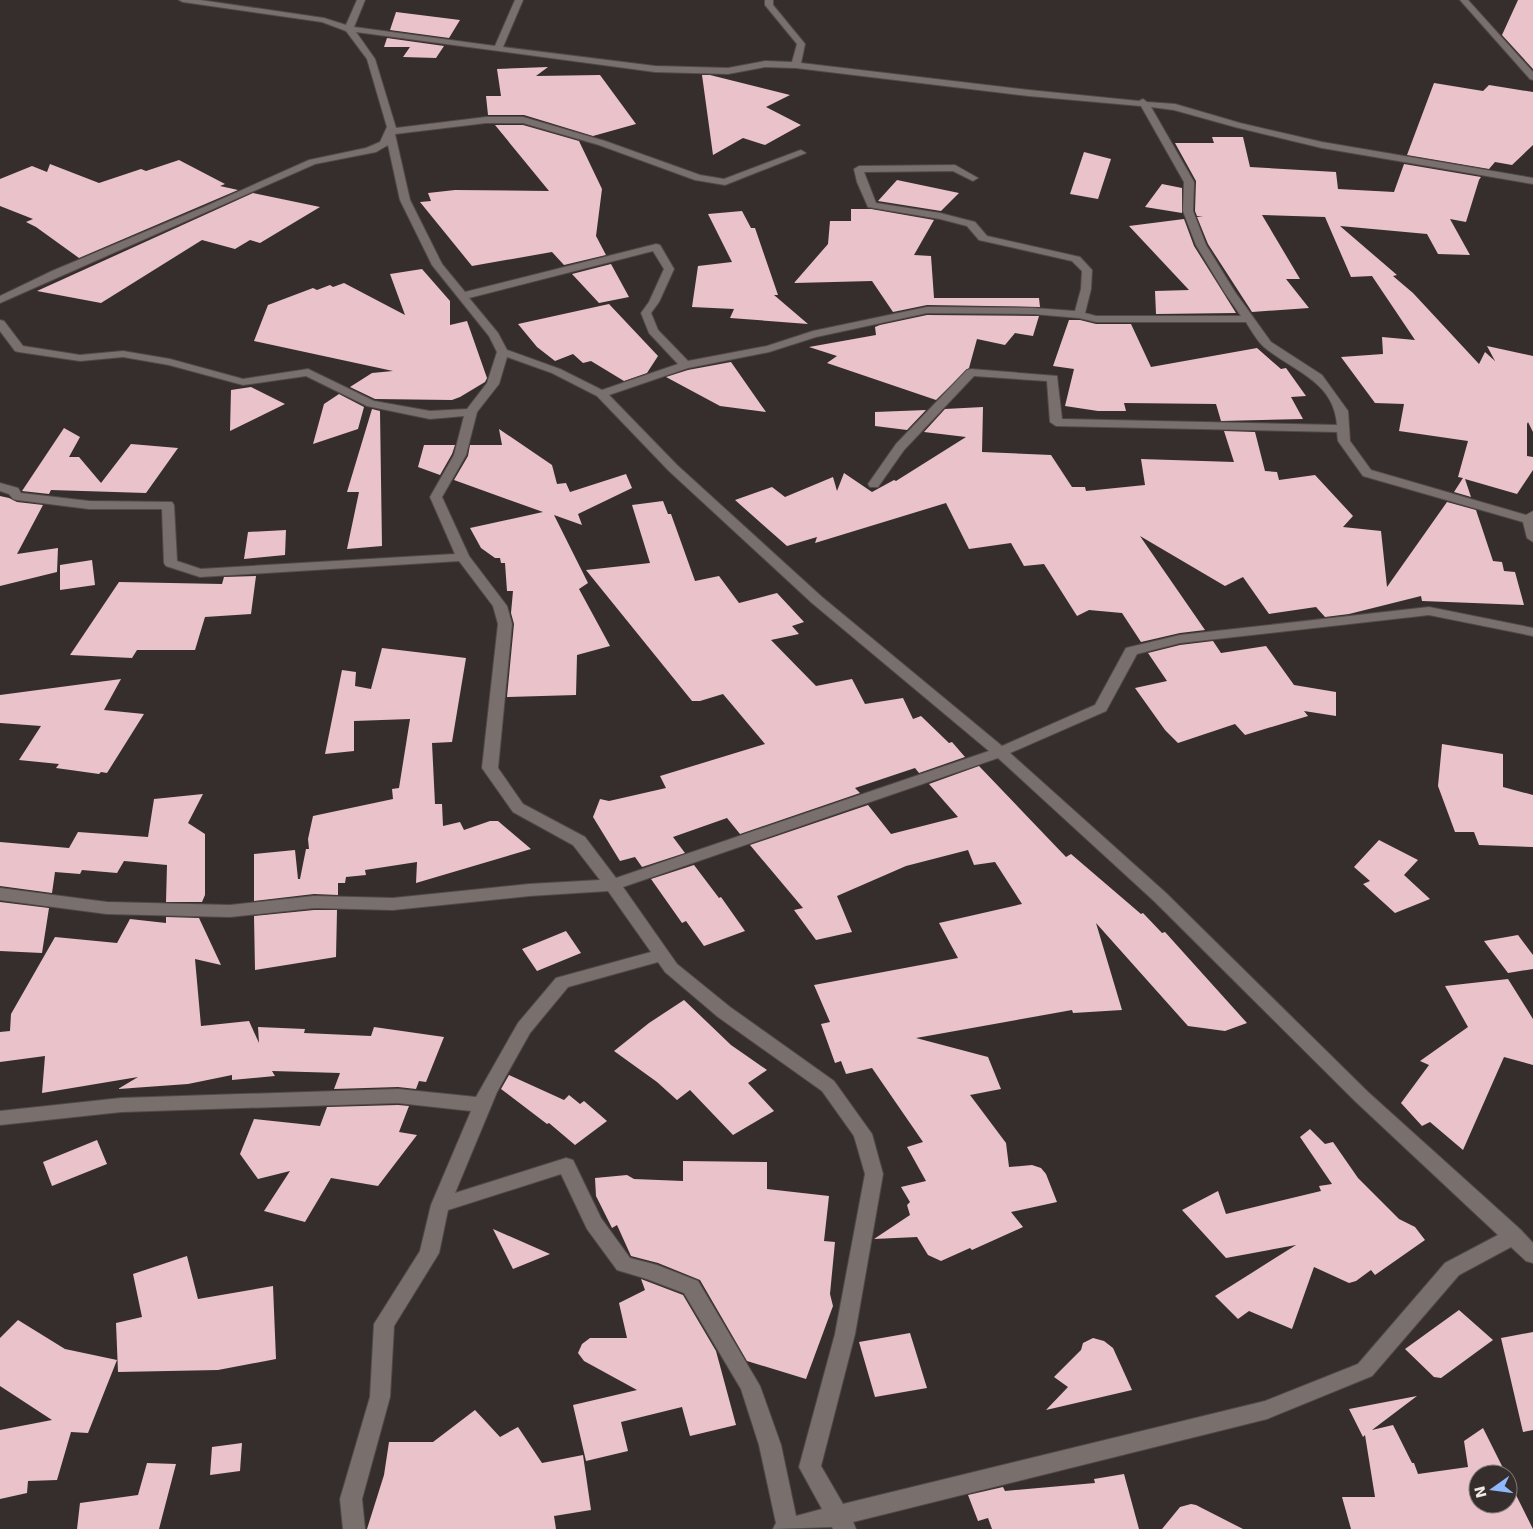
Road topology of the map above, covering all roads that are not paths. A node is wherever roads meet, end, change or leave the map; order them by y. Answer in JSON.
{"nodes":[{"id":1,"x":182,"y":0,"type":"edge"},
{"id":2,"x":361,"y":0,"type":"edge"},
{"id":3,"x":519,"y":0,"type":"edge"},
{"id":4,"x":768,"y":0,"type":"edge"},
{"id":5,"x":1464,"y":0,"type":"edge"},
{"id":6,"x":349,"y":29,"type":"junction"},
{"id":7,"x":499,"y":48,"type":"junction"},
{"id":8,"x":796,"y":65,"type":"junction"},
{"id":9,"x":1533,"y":77,"type":"edge"},
{"id":10,"x":1143,"y":102,"type":"junction"},
{"id":11,"x":390,"y":132,"type":"junction"},
{"id":12,"x":801,"y":153,"type":"dead end"},
{"id":13,"x":973,"y":178,"type":"dead end"},
{"id":14,"x":1533,"y":181,"type":"edge"},
{"id":15,"x":463,"y":296,"type":"junction"},
{"id":16,"x":0,"y":300,"type":"edge"},
{"id":17,"x":1079,"y":315,"type":"junction"},
{"id":18,"x":1249,"y":319,"type":"junction"},
{"id":19,"x":0,"y":322,"type":"edge"},
{"id":20,"x":503,"y":352,"type":"junction"},
{"id":21,"x":685,"y":365,"type":"junction"},
{"id":22,"x":601,"y":394,"type":"junction"},
{"id":23,"x":470,"y":412,"type":"junction"},
{"id":24,"x":1343,"y":429,"type":"junction"},
{"id":25,"x":874,"y":484,"type":"dead end"},
{"id":26,"x":0,"y":487,"type":"edge"},
{"id":27,"x":1531,"y":517,"type":"edge"},
{"id":28,"x":1533,"y":538,"type":"edge"},
{"id":29,"x":463,"y":557,"type":"junction"},
{"id":30,"x":1533,"y":632,"type":"edge"},
{"id":31,"x":1000,"y":752,"type":"junction"},
{"id":32,"x":613,"y":885,"type":"junction"},
{"id":33,"x":0,"y":894,"type":"edge"},
{"id":34,"x":662,"y":955,"type":"junction"},
{"id":35,"x":482,"y":1105,"type":"junction"},
{"id":36,"x":0,"y":1118,"type":"edge"},
{"id":37,"x":440,"y":1205,"type":"junction"},
{"id":38,"x":1514,"y":1236,"type":"junction"},
{"id":39,"x":1533,"y":1255,"type":"edge"},
{"id":40,"x":841,"y":1522,"type":"edge"},
{"id":41,"x":354,"y":1529,"type":"edge"},
{"id":42,"x":786,"y":1529,"type":"edge"}],
"edges":[{"from":1,"to":6,"type":"street"},
{"from":2,"to":6,"type":"street"},
{"from":3,"to":7,"type":"street"},
{"from":4,"to":8,"type":"street"},
{"from":5,"to":9,"type":"street"},
{"from":6,"to":7,"type":"street"},
{"from":6,"to":11,"type":"street"},
{"from":7,"to":8,"type":"street"},
{"from":8,"to":10,"type":"street"},
{"from":10,"to":14,"type":"street"},
{"from":10,"to":18,"type":"street"},
{"from":11,"to":12,"type":"street"},
{"from":11,"to":15,"type":"street"},
{"from":11,"to":16,"type":"street"},
{"from":13,"to":17,"type":"street"},
{"from":15,"to":20,"type":"street"},
{"from":15,"to":21,"type":"street"},
{"from":17,"to":18,"type":"street"},
{"from":17,"to":21,"type":"street"},
{"from":18,"to":24,"type":"street"},
{"from":19,"to":23,"type":"street"},
{"from":20,"to":22,"type":"street"},
{"from":20,"to":23,"type":"street"},
{"from":21,"to":22,"type":"street"},
{"from":22,"to":31,"type":"street"},
{"from":23,"to":29,"type":"street"},
{"from":24,"to":25,"type":"street"},
{"from":24,"to":27,"type":"street"},
{"from":26,"to":29,"type":"street"},
{"from":27,"to":28,"type":"street"},
{"from":29,"to":32,"type":"street"},
{"from":30,"to":31,"type":"street"},
{"from":31,"to":32,"type":"street"},
{"from":31,"to":38,"type":"street"},
{"from":32,"to":33,"type":"street"},
{"from":32,"to":34,"type":"street"},
{"from":34,"to":35,"type":"street"},
{"from":34,"to":40,"type":"street"},
{"from":35,"to":36,"type":"street"},
{"from":35,"to":37,"type":"street"},
{"from":37,"to":41,"type":"street"},
{"from":37,"to":42,"type":"street"},
{"from":38,"to":39,"type":"street"},
{"from":38,"to":40,"type":"street"},
{"from":40,"to":42,"type":"street"}]}
